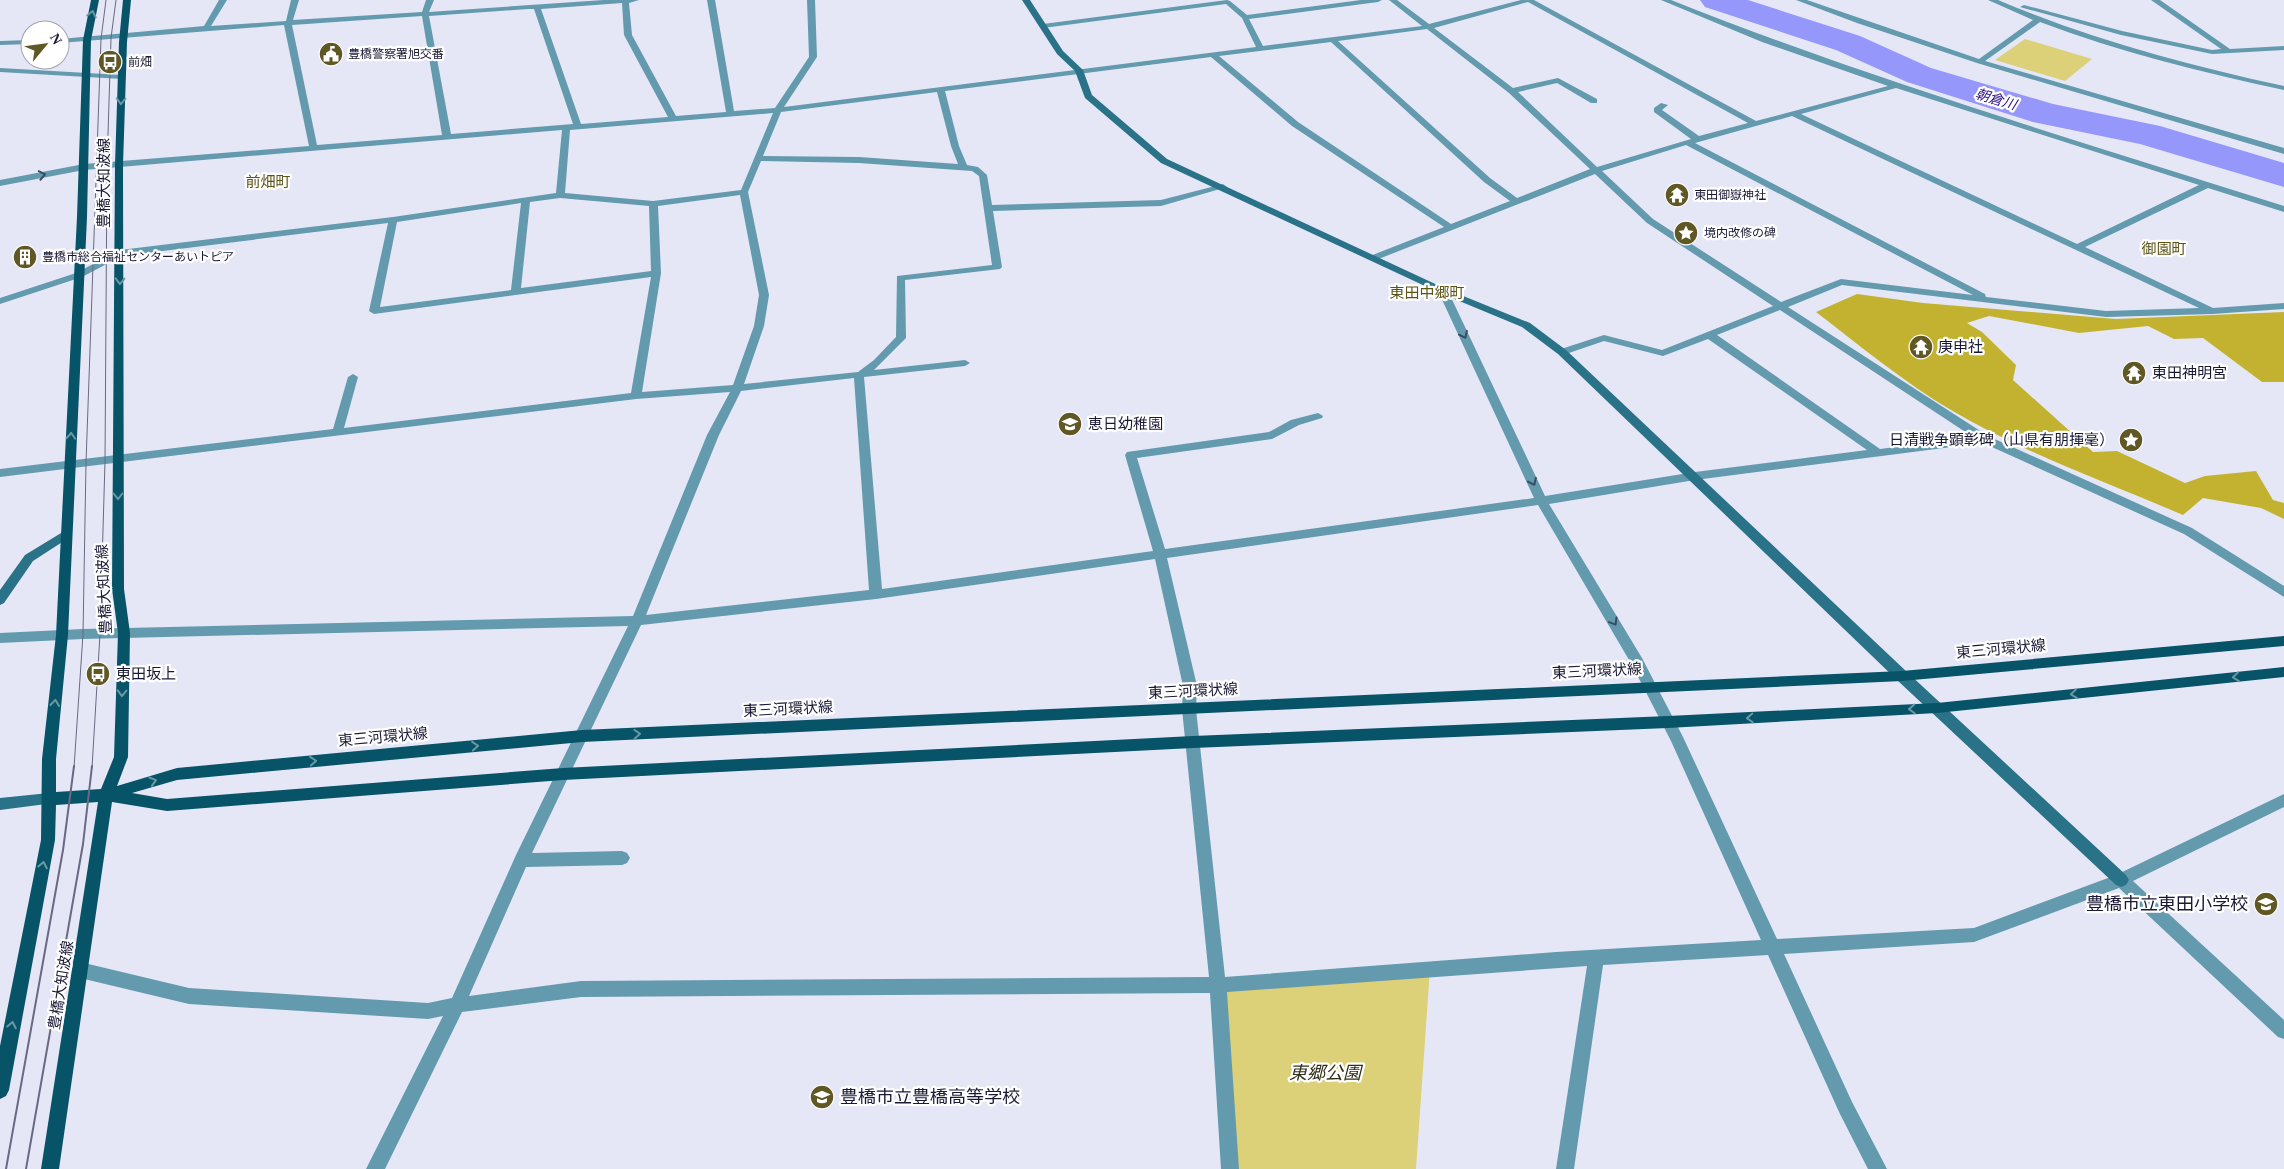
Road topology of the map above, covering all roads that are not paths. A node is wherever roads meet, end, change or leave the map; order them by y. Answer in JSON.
{"nodes":[{"id":1,"x":96,"y":0,"type":"edge"},
{"id":2,"x":127,"y":0,"type":"edge"},
{"id":3,"x":223,"y":0,"type":"edge"},
{"id":4,"x":295,"y":0,"type":"edge"},
{"id":5,"x":430,"y":0,"type":"edge"},
{"id":6,"x":625,"y":0,"type":"edge"},
{"id":7,"x":635,"y":0,"type":"edge"},
{"id":8,"x":711,"y":0,"type":"edge"},
{"id":9,"x":811,"y":0,"type":"edge"},
{"id":10,"x":1026,"y":0,"type":"edge"},
{"id":11,"x":1378,"y":0,"type":"edge"},
{"id":12,"x":1393,"y":0,"type":"edge"},
{"id":13,"x":1529,"y":0,"type":"edge"},
{"id":14,"x":1665,"y":0,"type":"edge"},
{"id":15,"x":1800,"y":0,"type":"edge"},
{"id":16,"x":1992,"y":0,"type":"edge"},
{"id":17,"x":2027,"y":0,"type":"edge"},
{"id":18,"x":2155,"y":0,"type":"edge"},
{"id":19,"x":537,"y":7,"type":"junction"},
{"id":20,"x":2042,"y":12,"type":"junction"},
{"id":21,"x":425,"y":14,"type":"junction"},
{"id":22,"x":1244,"y":17,"type":"junction"},
{"id":23,"x":2038,"y":20,"type":"junction"},
{"id":24,"x":288,"y":24,"type":"junction"},
{"id":25,"x":1043,"y":26,"type":"junction"},
{"id":26,"x":1428,"y":27,"type":"junction"},
{"id":27,"x":206,"y":28,"type":"junction"},
{"id":28,"x":124,"y":38,"type":"junction"},
{"id":29,"x":1332,"y":39,"type":"junction"},
{"id":30,"x":87,"y":40,"type":"junction"},
{"id":31,"x":70,"y":41,"type":"edge"},
{"id":32,"x":20,"y":42,"type":"edge"},
{"id":33,"x":0,"y":43,"type":"edge"},
{"id":34,"x":1260,"y":48,"type":"junction"},
{"id":35,"x":2284,"y":48,"type":"edge"},
{"id":36,"x":2228,"y":51,"type":"junction"},
{"id":37,"x":1212,"y":54,"type":"junction"},
{"id":38,"x":1981,"y":62,"type":"junction"},
{"id":39,"x":0,"y":70,"type":"edge"},
{"id":40,"x":1079,"y":70,"type":"junction"},
{"id":41,"x":86,"y":74,"type":"junction"},
{"id":42,"x":122,"y":76,"type":"junction"},
{"id":43,"x":1896,"y":86,"type":"junction"},
{"id":44,"x":940,"y":88,"type":"junction"},
{"id":45,"x":2284,"y":88,"type":"edge"},
{"id":46,"x":1512,"y":91,"type":"junction"},
{"id":47,"x":1594,"y":101,"type":"dead end"},
{"id":48,"x":1664,"y":105,"type":"dead end"},
{"id":49,"x":778,"y":110,"type":"junction"},
{"id":50,"x":730,"y":114,"type":"junction"},
{"id":51,"x":1794,"y":114,"type":"junction"},
{"id":52,"x":673,"y":118,"type":"junction"},
{"id":53,"x":1755,"y":124,"type":"junction"},
{"id":54,"x":578,"y":126,"type":"junction"},
{"id":55,"x":566,"y":127,"type":"junction"},
{"id":56,"x":447,"y":138,"type":"junction"},
{"id":57,"x":1694,"y":142,"type":"junction"},
{"id":58,"x":314,"y":149,"type":"junction"},
{"id":59,"x":2284,"y":151,"type":"edge"},
{"id":60,"x":758,"y":158,"type":"junction"},
{"id":61,"x":119,"y":165,"type":"junction"},
{"id":62,"x":964,"y":167,"type":"junction"},
{"id":63,"x":84,"y":168,"type":"junction"},
{"id":64,"x":1596,"y":170,"type":"junction"},
{"id":65,"x":0,"y":183,"type":"edge"},
{"id":66,"x":2208,"y":184,"type":"junction"},
{"id":67,"x":1223,"y":186,"type":"junction"},
{"id":68,"x":744,"y":192,"type":"junction"},
{"id":69,"x":560,"y":195,"type":"junction"},
{"id":70,"x":526,"y":201,"type":"junction"},
{"id":71,"x":1516,"y":201,"type":"junction"},
{"id":72,"x":653,"y":204,"type":"junction"},
{"id":73,"x":988,"y":208,"type":"junction"},
{"id":74,"x":2284,"y":209,"type":"edge"},
{"id":75,"x":393,"y":220,"type":"junction"},
{"id":76,"x":1450,"y":227,"type":"junction"},
{"id":77,"x":2078,"y":246,"type":"junction"},
{"id":78,"x":120,"y":252,"type":"junction"},
{"id":79,"x":1373,"y":258,"type":"junction"},
{"id":80,"x":656,"y":273,"type":"junction"},
{"id":81,"x":79,"y":275,"type":"junction"},
{"id":82,"x":1443,"y":291,"type":"junction"},
{"id":83,"x":516,"y":292,"type":"junction"},
{"id":84,"x":1988,"y":299,"type":"junction"},
{"id":85,"x":0,"y":300,"type":"edge"},
{"id":86,"x":2284,"y":306,"type":"edge"},
{"id":87,"x":1780,"y":307,"type":"junction"},
{"id":88,"x":2212,"y":311,"type":"junction"},
{"id":89,"x":1710,"y":335,"type":"junction"},
{"id":90,"x":1562,"y":352,"type":"junction"},
{"id":91,"x":965,"y":363,"type":"dead end"},
{"id":92,"x":859,"y":375,"type":"junction"},
{"id":93,"x":353,"y":377,"type":"dead end"},
{"id":94,"x":737,"y":388,"type":"junction"},
{"id":95,"x":636,"y":396,"type":"junction"},
{"id":96,"x":1318,"y":416,"type":"dead end"},
{"id":97,"x":337,"y":433,"type":"junction"},
{"id":98,"x":1984,"y":440,"type":"junction"},
{"id":99,"x":1879,"y":453,"type":"junction"},
{"id":100,"x":118,"y":460,"type":"junction"},
{"id":101,"x":70,"y":464,"type":"junction"},
{"id":102,"x":0,"y":473,"type":"edge"},
{"id":103,"x":1695,"y":476,"type":"junction"},
{"id":104,"x":1541,"y":501,"type":"junction"},
{"id":105,"x":66,"y":534,"type":"junction"},
{"id":106,"x":1160,"y":554,"type":"junction"},
{"id":107,"x":2284,"y":592,"type":"edge"},
{"id":108,"x":876,"y":594,"type":"junction"},
{"id":109,"x":0,"y":600,"type":"edge"},
{"id":110,"x":637,"y":621,"type":"junction"},
{"id":111,"x":124,"y":633,"type":"junction"},
{"id":112,"x":62,"y":635,"type":"junction"},
{"id":113,"x":0,"y":638,"type":"edge"},
{"id":114,"x":2284,"y":641,"type":"edge"},
{"id":115,"x":2284,"y":672,"type":"edge"},
{"id":116,"x":1902,"y":676,"type":"junction"},
{"id":117,"x":1651,"y":686,"type":"junction"},
{"id":118,"x":1936,"y":708,"type":"junction"},
{"id":119,"x":1189,"y":709,"type":"junction"},
{"id":120,"x":1668,"y":722,"type":"junction"},
{"id":121,"x":582,"y":736,"type":"junction"},
{"id":122,"x":1193,"y":742,"type":"junction"},
{"id":123,"x":563,"y":774,"type":"junction"},
{"id":124,"x":106,"y":795,"type":"junction"},
{"id":125,"x":49,"y":800,"type":"junction"},
{"id":126,"x":2284,"y":800,"type":"edge"},
{"id":127,"x":0,"y":804,"type":"edge"},
{"id":128,"x":622,"y":858,"type":"dead end"},
{"id":129,"x":521,"y":860,"type":"junction"},
{"id":130,"x":2121,"y":880,"type":"junction"},
{"id":131,"x":1772,"y":947,"type":"junction"},
{"id":132,"x":1596,"y":958,"type":"junction"},
{"id":133,"x":80,"y":970,"type":"junction"},
{"id":134,"x":1218,"y":985,"type":"junction"},
{"id":135,"x":456,"y":1005,"type":"junction"},
{"id":136,"x":2284,"y":1031,"type":"edge"},
{"id":137,"x":0,"y":1090,"type":"edge"},
{"id":138,"x":50,"y":1169,"type":"edge"},
{"id":139,"x":375,"y":1169,"type":"edge"},
{"id":140,"x":1230,"y":1169,"type":"edge"},
{"id":141,"x":1565,"y":1169,"type":"edge"},
{"id":142,"x":1878,"y":1169,"type":"edge"}],
"edges":[{"from":30,"to":1,"type":"main road","name":"豊橋大知波線","one_way":true},
{"from":2,"to":28,"type":"main road","name":"豊橋大知波線"},
{"from":3,"to":27,"type":"street"},
{"from":4,"to":24,"type":"street"},
{"from":5,"to":21,"type":"street"},
{"from":6,"to":7,"type":"street"},
{"from":6,"to":19,"type":"street"},
{"from":6,"to":52,"type":"street"},
{"from":8,"to":50,"type":"street"},
{"from":9,"to":49,"type":"street"},
{"from":10,"to":25,"type":"street"},
{"from":11,"to":22,"type":"street"},
{"from":12,"to":26,"type":"street"},
{"from":13,"to":26,"type":"street"},
{"from":13,"to":53,"type":"street"},
{"from":14,"to":43,"type":"street"},
{"from":15,"to":38,"type":"street"},
{"from":16,"to":20,"type":"street"},
{"from":16,"to":23,"type":"street"},
{"from":17,"to":20,"type":"street"},
{"from":18,"to":36,"type":"street"},
{"from":19,"to":21,"type":"street"},
{"from":19,"to":54,"type":"street"},
{"from":20,"to":36,"type":"street"},
{"from":21,"to":24,"type":"street"},
{"from":21,"to":56,"type":"street"},
{"from":22,"to":25,"type":"street"},
{"from":22,"to":34,"type":"street"},
{"from":23,"to":38,"type":"street"},
{"from":23,"to":45,"type":"street"},
{"from":24,"to":27,"type":"street"},
{"from":24,"to":58,"type":"street"},
{"from":25,"to":40,"type":"street"},
{"from":26,"to":29,"type":"street"},
{"from":26,"to":46,"type":"street"},
{"from":27,"to":28,"type":"street"},
{"from":28,"to":30,"type":"street"},
{"from":28,"to":42,"type":"main road","name":"豊橋大知波線"},
{"from":29,"to":34,"type":"street"},
{"from":29,"to":71,"type":"street"},
{"from":30,"to":31,"type":"street"},
{"from":30,"to":41,"type":"main road","name":"豊橋大知波線"},
{"from":32,"to":33,"type":"street"},
{"from":34,"to":37,"type":"street"},
{"from":35,"to":36,"type":"street"},
{"from":37,"to":40,"type":"street"},
{"from":37,"to":76,"type":"street"},
{"from":38,"to":59,"type":"street"},
{"from":39,"to":41,"type":"street"},
{"from":40,"to":44,"type":"street"},
{"from":40,"to":67,"type":"street"},
{"from":41,"to":42,"type":"street"},
{"from":41,"to":63,"type":"main road","name":"豊橋大知波線"},
{"from":42,"to":61,"type":"main road","name":"豊橋大知波線","one_way":true},
{"from":43,"to":51,"type":"street"},
{"from":43,"to":66,"type":"street"},
{"from":44,"to":49,"type":"street"},
{"from":44,"to":62,"type":"street"},
{"from":46,"to":47,"type":"street"},
{"from":46,"to":64,"type":"street"},
{"from":48,"to":57,"type":"street"},
{"from":49,"to":50,"type":"street"},
{"from":49,"to":60,"type":"street"},
{"from":50,"to":52,"type":"street"},
{"from":51,"to":53,"type":"street"},
{"from":51,"to":77,"type":"street"},
{"from":52,"to":54,"type":"street"},
{"from":53,"to":57,"type":"street"},
{"from":54,"to":55,"type":"street"},
{"from":55,"to":56,"type":"street"},
{"from":55,"to":69,"type":"street"},
{"from":56,"to":58,"type":"street"},
{"from":57,"to":64,"type":"street"},
{"from":57,"to":84,"type":"street"},
{"from":58,"to":61,"type":"street"},
{"from":60,"to":62,"type":"street"},
{"from":60,"to":68,"type":"street"},
{"from":61,"to":63,"type":"street"},
{"from":61,"to":78,"type":"main road","name":"豊橋大知波線"},
{"from":62,"to":73,"type":"street"},
{"from":65,"to":63,"type":"street","one_way":true},
{"from":63,"to":81,"type":"main road","name":"豊橋大知波線"},
{"from":64,"to":71,"type":"street"},
{"from":64,"to":87,"type":"street"},
{"from":66,"to":74,"type":"street"},
{"from":66,"to":77,"type":"street"},
{"from":67,"to":73,"type":"street"},
{"from":67,"to":79,"type":"street"},
{"from":68,"to":72,"type":"street"},
{"from":68,"to":94,"type":"street"},
{"from":69,"to":70,"type":"street"},
{"from":69,"to":72,"type":"street"},
{"from":70,"to":75,"type":"street"},
{"from":70,"to":83,"type":"street"},
{"from":71,"to":76,"type":"street"},
{"from":72,"to":80,"type":"street"},
{"from":73,"to":92,"type":"street"},
{"from":75,"to":78,"type":"street"},
{"from":75,"to":83,"type":"street"},
{"from":76,"to":79,"type":"street"},
{"from":77,"to":88,"type":"street"},
{"from":78,"to":81,"type":"street"},
{"from":78,"to":100,"type":"main road","name":"豊橋大知波線","one_way":true},
{"from":79,"to":82,"type":"street"},
{"from":80,"to":83,"type":"street"},
{"from":80,"to":95,"type":"street"},
{"from":81,"to":85,"type":"street"},
{"from":101,"to":81,"type":"main road","name":"豊橋大知波線","one_way":true},
{"from":82,"to":90,"type":"street"},
{"from":82,"to":104,"type":"street","one_way":true},
{"from":84,"to":87,"type":"street"},
{"from":84,"to":88,"type":"street"},
{"from":86,"to":88,"type":"street"},
{"from":87,"to":89,"type":"street"},
{"from":87,"to":98,"type":"street"},
{"from":89,"to":90,"type":"street"},
{"from":89,"to":99,"type":"street"},
{"from":90,"to":103,"type":"street"},
{"from":91,"to":92,"type":"street"},
{"from":92,"to":94,"type":"street"},
{"from":92,"to":108,"type":"street"},
{"from":93,"to":97,"type":"street"},
{"from":94,"to":95,"type":"street"},
{"from":94,"to":110,"type":"street"},
{"from":95,"to":97,"type":"street"},
{"from":96,"to":106,"type":"street"},
{"from":97,"to":100,"type":"street"},
{"from":98,"to":99,"type":"street"},
{"from":98,"to":107,"type":"street"},
{"from":99,"to":103,"type":"street"},
{"from":100,"to":101,"type":"street"},
{"from":100,"to":111,"type":"main road","name":"豊橋大知波線","one_way":true},
{"from":101,"to":102,"type":"street"},
{"from":101,"to":105,"type":"main road","name":"豊橋大知波線"},
{"from":103,"to":104,"type":"street"},
{"from":103,"to":116,"type":"street"},
{"from":104,"to":106,"type":"street"},
{"from":104,"to":117,"type":"street","one_way":true},
{"from":105,"to":109,"type":"street"},
{"from":105,"to":112,"type":"main road","name":"豊橋大知波線"},
{"from":106,"to":108,"type":"street"},
{"from":106,"to":119,"type":"street"},
{"from":108,"to":110,"type":"street"},
{"from":110,"to":111,"type":"street"},
{"from":110,"to":121,"type":"street"},
{"from":111,"to":112,"type":"street"},
{"from":111,"to":124,"type":"main road","name":"豊橋大知波線","one_way":true},
{"from":112,"to":113,"type":"street"},
{"from":125,"to":112,"type":"main road","name":"豊橋大知波線","one_way":true},
{"from":114,"to":116,"type":"main road","name":"東三河環状線"},
{"from":115,"to":118,"type":"main road","name":"東三河環状線","one_way":true},
{"from":116,"to":117,"type":"main road","name":"東三河環状線"},
{"from":116,"to":118,"type":"street"},
{"from":117,"to":119,"type":"main road","name":"東三河環状線"},
{"from":117,"to":120,"type":"street"},
{"from":118,"to":120,"type":"main road","name":"東三河環状線","one_way":true},
{"from":118,"to":130,"type":"street"},
{"from":121,"to":119,"type":"main road","name":"東三河環状線","one_way":true},
{"from":119,"to":122,"type":"street"},
{"from":120,"to":122,"type":"main road","name":"東三河環状線"},
{"from":120,"to":131,"type":"street"},
{"from":121,"to":123,"type":"street"},
{"from":124,"to":121,"type":"main road","name":"東三河環状線","one_way":true},
{"from":122,"to":123,"type":"main road","name":"東三河環状線"},
{"from":122,"to":134,"type":"street"},
{"from":123,"to":124,"type":"main road","name":"東三河環状線"},
{"from":123,"to":129,"type":"street"},
{"from":124,"to":125,"type":"main road","name":"東三河環状線"},
{"from":124,"to":133,"type":"main road","name":"豊橋大知波線"},
{"from":125,"to":127,"type":"street"},
{"from":137,"to":125,"type":"main road","name":"豊橋大知波線","one_way":true},
{"from":126,"to":130,"type":"street"},
{"from":128,"to":129,"type":"street"},
{"from":129,"to":135,"type":"street"},
{"from":130,"to":131,"type":"street"},
{"from":130,"to":136,"type":"street"},
{"from":131,"to":132,"type":"street"},
{"from":131,"to":142,"type":"street"},
{"from":132,"to":134,"type":"street"},
{"from":132,"to":141,"type":"street"},
{"from":133,"to":135,"type":"street"},
{"from":133,"to":138,"type":"main road","name":"豊橋大知波線"},
{"from":134,"to":135,"type":"street"},
{"from":134,"to":140,"type":"street"},
{"from":135,"to":139,"type":"street"}]}
